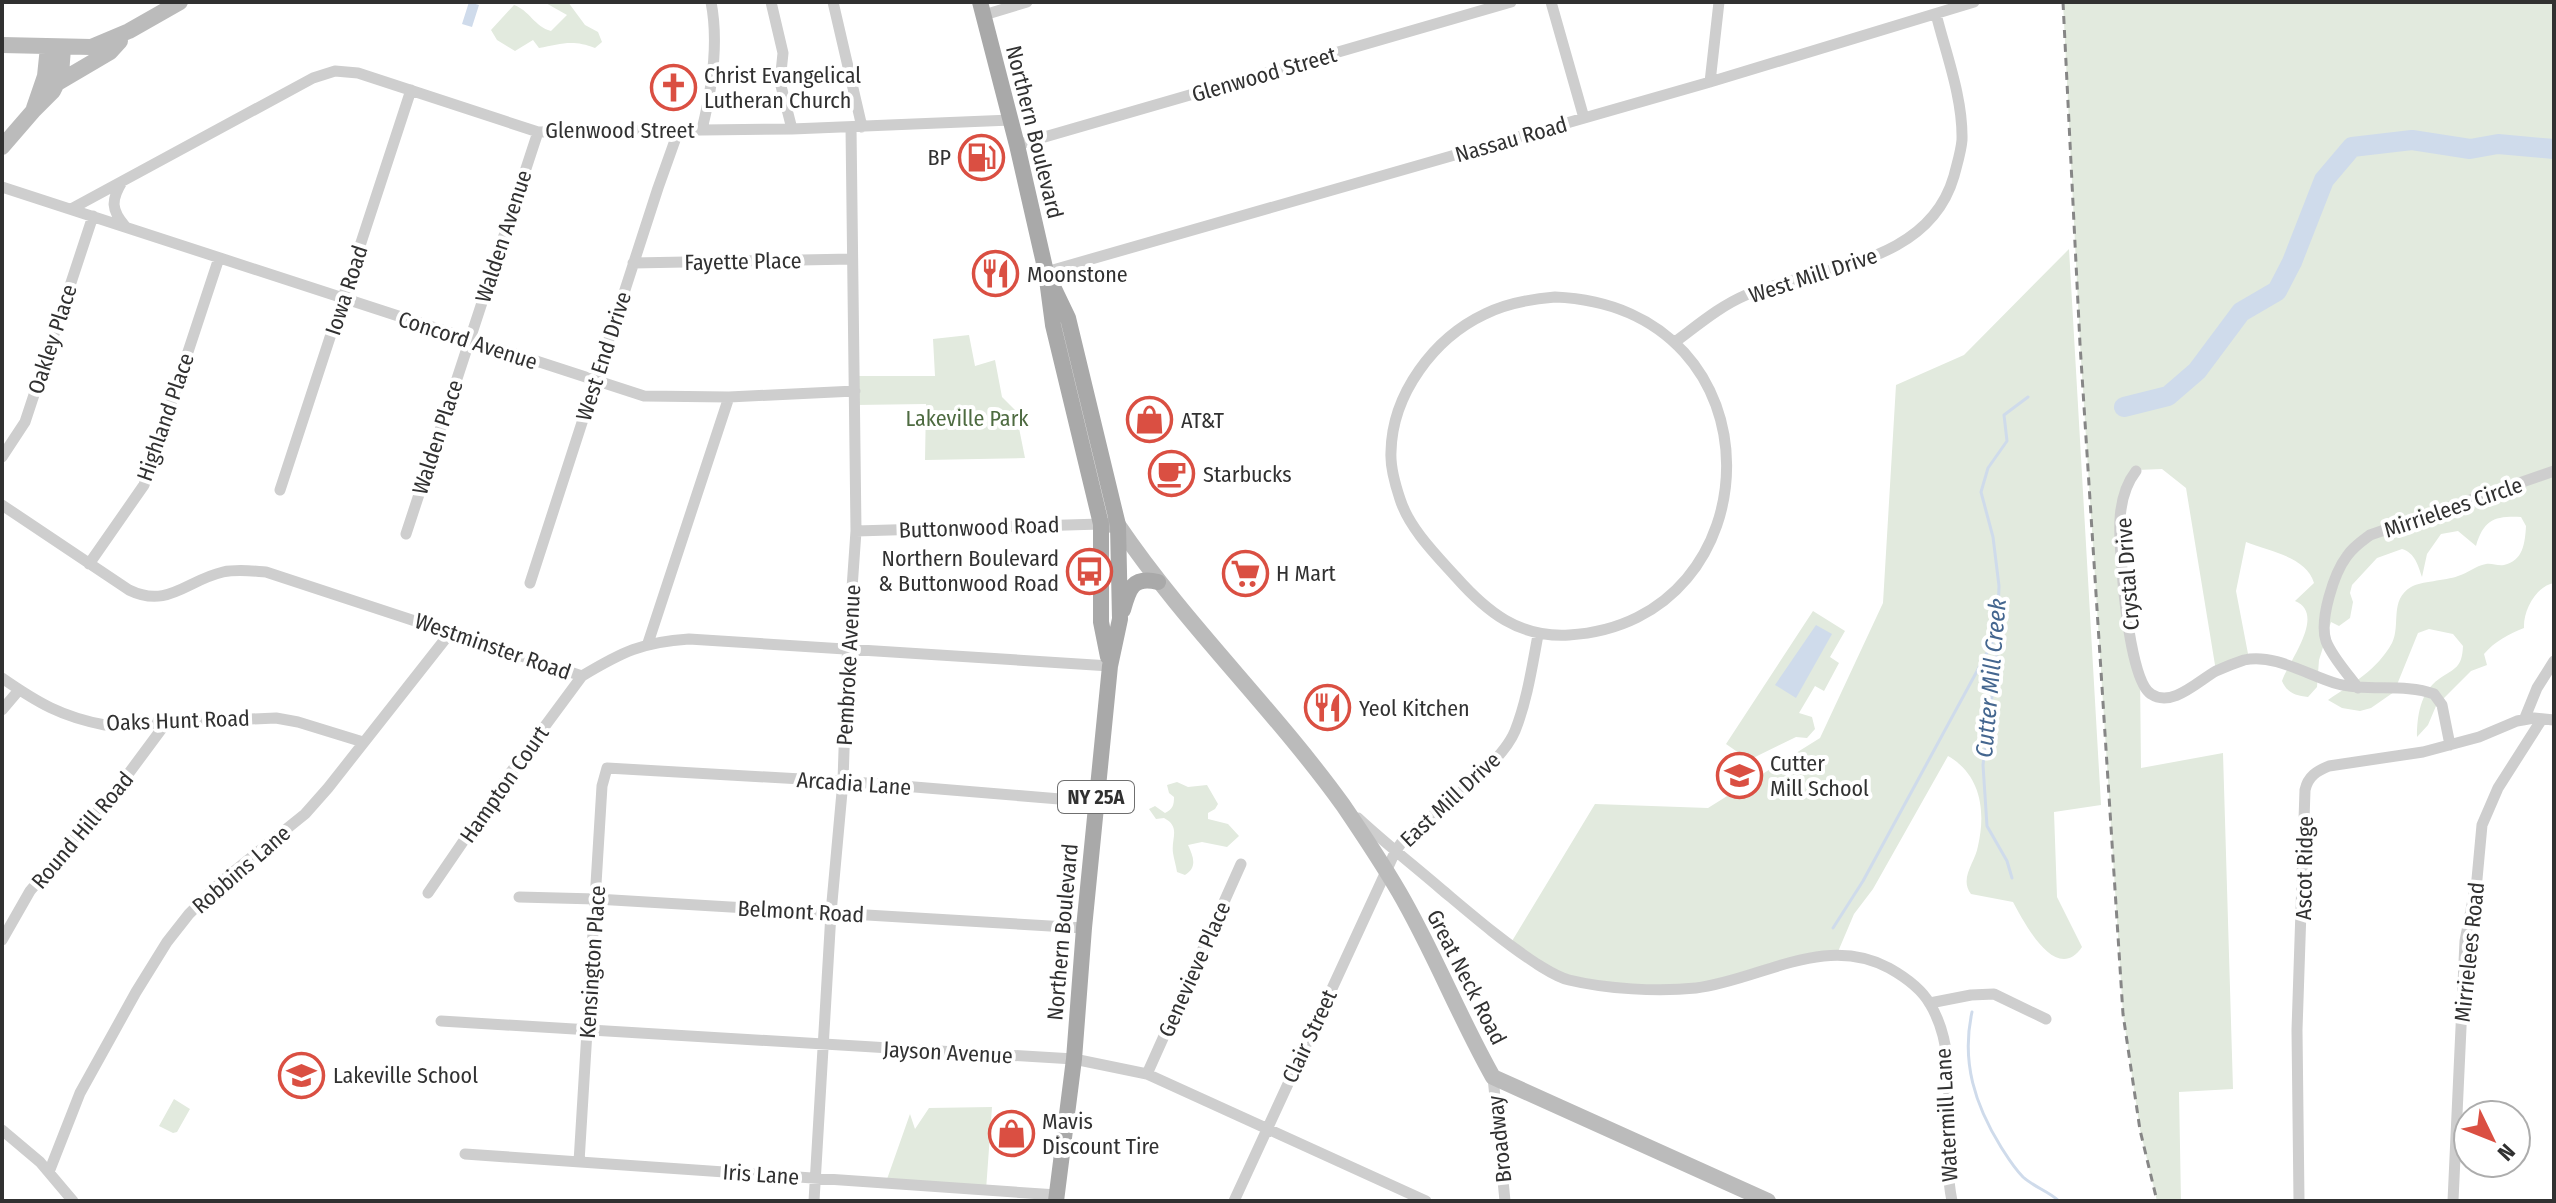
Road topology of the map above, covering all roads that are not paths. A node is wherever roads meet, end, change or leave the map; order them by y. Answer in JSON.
{"nodes":[{"id":1,"x":180,"y":2,"type":"edge"},
{"id":2,"x":711,"y":2,"type":"edge"},
{"id":3,"x":771,"y":2,"type":"edge"},
{"id":4,"x":833,"y":2,"type":"edge"},
{"id":5,"x":1027,"y":2,"type":"edge"},
{"id":6,"x":1511,"y":2,"type":"edge"},
{"id":7,"x":1551,"y":2,"type":"edge"},
{"id":8,"x":1719,"y":2,"type":"edge"},
{"id":9,"x":1974,"y":2,"type":"edge"},
{"id":10,"x":982,"y":8,"type":"edge"},
{"id":11,"x":1936,"y":14,"type":"junction"},
{"id":12,"x":129,"y":31,"type":"junction"},
{"id":13,"x":2,"y":45,"type":"edge"},
{"id":14,"x":55,"y":47,"type":"junction"},
{"id":15,"x":59,"y":82,"type":"junction"},
{"id":16,"x":1710,"y":82,"type":"junction"},
{"id":17,"x":411,"y":90,"type":"junction"},
{"id":18,"x":34,"y":110,"type":"junction"},
{"id":19,"x":1584,"y":118,"type":"junction"},
{"id":20,"x":1011,"y":120,"type":"junction"},
{"id":21,"x":856,"y":127,"type":"junction"},
{"id":22,"x":679,"y":129,"type":"junction"},
{"id":23,"x":702,"y":129,"type":"junction"},
{"id":24,"x":792,"y":129,"type":"junction"},
{"id":25,"x":538,"y":132,"type":"junction"},
{"id":26,"x":1017,"y":145,"type":"junction"},
{"id":27,"x":2,"y":147,"type":"edge"},
{"id":28,"x":122,"y":182,"type":"junction"},
{"id":29,"x":2,"y":187,"type":"edge"},
{"id":30,"x":71,"y":209,"type":"junction"},
{"id":31,"x":93,"y":216,"type":"junction"},
{"id":32,"x":125,"y":226,"type":"junction"},
{"id":33,"x":219,"y":258,"type":"junction"},
{"id":34,"x":852,"y":259,"type":"junction"},
{"id":35,"x":633,"y":263,"type":"junction"},
{"id":36,"x":1046,"y":272,"type":"junction"},
{"id":37,"x":343,"y":300,"type":"junction"},
{"id":38,"x":469,"y":341,"type":"junction"},
{"id":39,"x":1675,"y":342,"type":"junction"},
{"id":40,"x":595,"y":382,"type":"junction"},
{"id":41,"x":855,"y":391,"type":"junction"},
{"id":42,"x":729,"y":397,"type":"junction"},
{"id":43,"x":2,"y":457,"type":"edge"},
{"id":44,"x":2136,"y":471,"type":"dead end"},
{"id":45,"x":2554,"y":471,"type":"edge"},
{"id":46,"x":280,"y":490,"type":"dead end"},
{"id":47,"x":2,"y":505,"type":"edge"},
{"id":48,"x":1109,"y":524,"type":"junction"},
{"id":49,"x":856,"y":531,"type":"junction"},
{"id":50,"x":406,"y":534,"type":"dead end"},
{"id":51,"x":89,"y":564,"type":"junction"},
{"id":52,"x":1158,"y":582,"type":"junction"},
{"id":53,"x":530,"y":583,"type":"dead end"},
{"id":54,"x":1120,"y":619,"type":"junction"},
{"id":55,"x":450,"y":633,"type":"junction"},
{"id":56,"x":1538,"y":635,"type":"junction"},
{"id":57,"x":648,"y":643,"type":"junction"},
{"id":58,"x":848,"y":649,"type":"junction"},
{"id":59,"x":2554,"y":661,"type":"edge"},
{"id":60,"x":1110,"y":666,"type":"junction"},
{"id":61,"x":582,"y":676,"type":"junction"},
{"id":62,"x":2,"y":678,"type":"edge"},
{"id":63,"x":2358,"y":688,"type":"junction"},
{"id":64,"x":19,"y":690,"type":"junction"},
{"id":65,"x":2,"y":710,"type":"edge"},
{"id":66,"x":2524,"y":720,"type":"junction"},
{"id":67,"x":2548,"y":720,"type":"edge"},
{"id":68,"x":166,"y":723,"type":"junction"},
{"id":69,"x":363,"y":742,"type":"junction"},
{"id":70,"x":2450,"y":745,"type":"junction"},
{"id":71,"x":611,"y":768,"type":"joint"},
{"id":72,"x":843,"y":781,"type":"junction"},
{"id":73,"x":1096,"y":802,"type":"junction"},
{"id":74,"x":1342,"y":805,"type":"junction"},
{"id":75,"x":1395,"y":852,"type":"junction"},
{"id":76,"x":1241,"y":864,"type":"dead end"},
{"id":77,"x":1385,"y":871,"type":"junction"},
{"id":78,"x":428,"y":893,"type":"dead end"},
{"id":79,"x":519,"y":897,"type":"dead end"},
{"id":80,"x":596,"y":899,"type":"junction"},
{"id":81,"x":831,"y":913,"type":"junction"},
{"id":82,"x":1084,"y":928,"type":"junction"},
{"id":83,"x":2,"y":940,"type":"edge"},
{"id":84,"x":1930,"y":1003,"type":"junction"},
{"id":85,"x":2046,"y":1019,"type":"dead end"},
{"id":86,"x":441,"y":1021,"type":"dead end"},
{"id":87,"x":587,"y":1030,"type":"junction"},
{"id":88,"x":824,"y":1045,"type":"junction"},
{"id":89,"x":1074,"y":1059,"type":"junction"},
{"id":90,"x":1147,"y":1074,"type":"junction"},
{"id":91,"x":1493,"y":1077,"type":"junction"},
{"id":92,"x":1267,"y":1129,"type":"junction"},
{"id":93,"x":2,"y":1130,"type":"edge"},
{"id":94,"x":465,"y":1154,"type":"dead end"},
{"id":95,"x":579,"y":1162,"type":"junction"},
{"id":96,"x":49,"y":1172,"type":"junction"},
{"id":97,"x":816,"y":1177,"type":"junction"},
{"id":98,"x":1056,"y":1198,"type":"edge"},
{"id":99,"x":73,"y":1201,"type":"edge"},
{"id":100,"x":814,"y":1201,"type":"edge"},
{"id":101,"x":1234,"y":1201,"type":"edge"},
{"id":102,"x":1426,"y":1201,"type":"edge"},
{"id":103,"x":1505,"y":1201,"type":"edge"},
{"id":104,"x":1768,"y":1201,"type":"edge"},
{"id":105,"x":1952,"y":1201,"type":"edge"},
{"id":106,"x":2299,"y":1201,"type":"edge"},
{"id":107,"x":2453,"y":1201,"type":"edge"}],
"edges":[{"from":1,"to":12,"type":"main road"},
{"from":2,"to":23,"type":"street"},
{"from":3,"to":24,"type":"street"},
{"from":4,"to":21,"type":"street","name":"Pembroke Avenue"},
{"from":5,"to":10,"type":"street"},
{"from":6,"to":26,"type":"street","name":"Glenwood Street"},
{"from":7,"to":19,"type":"street"},
{"from":8,"to":16,"type":"street"},
{"from":9,"to":11,"type":"street","name":"Nassau Road"},
{"from":10,"to":20,"type":"main road","name":"Northern Boulevard","number":"NY 25A"},
{"from":11,"to":16,"type":"street","name":"Nassau Road"},
{"from":11,"to":39,"type":"street","name":"West Mill Drive"},
{"from":12,"to":14,"type":"main road"},
{"from":12,"to":15,"type":"main road"},
{"from":13,"to":14,"type":"main road"},
{"from":14,"to":15,"type":"main road"},
{"from":14,"to":18,"type":"main road"},
{"from":15,"to":18,"type":"main road"},
{"from":16,"to":19,"type":"street","name":"Nassau Road"},
{"from":17,"to":25,"type":"street","name":"Glenwood Street"},
{"from":17,"to":28,"type":"street","name":"Glenwood Street"},
{"from":17,"to":37,"type":"street","name":"Iowa Road"},
{"from":18,"to":27,"type":"main road"},
{"from":19,"to":36,"type":"street","name":"Nassau Road"},
{"from":20,"to":21,"type":"street","name":"Glenwood Street"},
{"from":20,"to":26,"type":"main road","name":"Northern Boulevard","number":"NY 25A"},
{"from":21,"to":24,"type":"street","name":"Glenwood Street"},
{"from":21,"to":34,"type":"street","name":"Pembroke Avenue"},
{"from":22,"to":23,"type":"street","name":"Glenwood Street"},
{"from":22,"to":25,"type":"street","name":"Glenwood Street"},
{"from":22,"to":35,"type":"street","name":"West End Drive"},
{"from":23,"to":24,"type":"street","name":"Glenwood Street"},
{"from":25,"to":38,"type":"street","name":"Walden Avenue"},
{"from":26,"to":36,"type":"main road","name":"Northern Boulevard","number":"NY 25A"},
{"from":28,"to":30,"type":"street","name":"Glenwood Street"},
{"from":28,"to":32,"type":"street"},
{"from":29,"to":30,"type":"street","name":"Concord Avenue"},
{"from":30,"to":31,"type":"street","name":"Concord Avenue"},
{"from":31,"to":32,"type":"street","name":"Concord Avenue"},
{"from":31,"to":43,"type":"street","name":"Oakley Place"},
{"from":32,"to":33,"type":"street","name":"Concord Avenue"},
{"from":33,"to":37,"type":"street","name":"Concord Avenue"},
{"from":33,"to":51,"type":"street","name":"Highland Place"},
{"from":34,"to":35,"type":"street","name":"Fayette Place"},
{"from":34,"to":41,"type":"street","name":"Pembroke Avenue"},
{"from":35,"to":40,"type":"street","name":"West End Drive"},
{"from":36,"to":48,"type":"main road","name":"Northern Boulevard","number":"NY 25A"},
{"from":37,"to":38,"type":"street","name":"Concord Avenue"},
{"from":37,"to":46,"type":"street","name":"Iowa Road"},
{"from":38,"to":40,"type":"street","name":"Concord Avenue"},
{"from":38,"to":50,"type":"street","name":"Walden Place"},
{"from":39,"to":56,"type":"street"},
{"from":39,"to":56,"type":"street"},
{"from":40,"to":42,"type":"street","name":"Concord Avenue"},
{"from":40,"to":53,"type":"street","name":"West End Drive"},
{"from":41,"to":42,"type":"street","name":"Concord Avenue"},
{"from":41,"to":49,"type":"street","name":"Pembroke Avenue"},
{"from":42,"to":57,"type":"street"},
{"from":44,"to":63,"type":"street","name":"Crystal Drive"},
{"from":45,"to":63,"type":"street","name":"Mirrielees Circle"},
{"from":47,"to":51,"type":"street","name":"Westminster Road"},
{"from":48,"to":49,"type":"street","name":"Buttonwood Road"},
{"from":48,"to":52,"type":"main road","name":"Great Neck Road"},
{"from":48,"to":54,"type":"main road","name":"Northern Boulevard","number":"NY 25A"},
{"from":48,"to":60,"type":"main road","name":"Northern Boulevard","number":"NY 25A"},
{"from":49,"to":58,"type":"street","name":"Pembroke Avenue"},
{"from":51,"to":55,"type":"street","name":"Westminster Road"},
{"from":52,"to":54,"type":"main road"},
{"from":52,"to":74,"type":"main road","name":"Great Neck Road"},
{"from":54,"to":60,"type":"main road","name":"Northern Boulevard","number":"NY 25A"},
{"from":55,"to":61,"type":"street","name":"Westminster Road"},
{"from":55,"to":69,"type":"street","name":"Robbins Lane"},
{"from":56,"to":75,"type":"street","name":"East Mill Drive"},
{"from":57,"to":58,"type":"street","name":"Westminster Road"},
{"from":57,"to":61,"type":"street","name":"Westminster Road"},
{"from":58,"to":60,"type":"street","name":"Westminster Road"},
{"from":58,"to":72,"type":"street","name":"Pembroke Avenue"},
{"from":59,"to":66,"type":"street"},
{"from":60,"to":73,"type":"main road","name":"Northern Boulevard","number":"NY 25A"},
{"from":61,"to":78,"type":"street","name":"Hampton Court"},
{"from":62,"to":64,"type":"street","name":"Oaks Hunt Road"},
{"from":63,"to":70,"type":"street"},
{"from":64,"to":65,"type":"street"},
{"from":64,"to":68,"type":"street","name":"Oaks Hunt Road"},
{"from":66,"to":67,"type":"street","name":"Ascot Ridge"},
{"from":66,"to":70,"type":"street","name":"Ascot Ridge"},
{"from":67,"to":107,"type":"street","name":"Mirrielees Road"},
{"from":68,"to":69,"type":"street","name":"Oaks Hunt Road"},
{"from":68,"to":83,"type":"street","name":"Round Hill Road"},
{"from":69,"to":96,"type":"street","name":"Robbins Lane"},
{"from":70,"to":106,"type":"street","name":"Ascot Ridge"},
{"from":71,"to":72,"type":"street","name":"Arcadia Lane"},
{"from":71,"to":80,"type":"street","name":"Kensington Place"},
{"from":72,"to":73,"type":"street","name":"Arcadia Lane"},
{"from":72,"to":81,"type":"street","name":"Pembroke Avenue"},
{"from":73,"to":82,"type":"main road","name":"Northern Boulevard","number":"NY 25A"},
{"from":74,"to":75,"type":"street","name":"Great Neck Road"},
{"from":74,"to":77,"type":"main road","name":"Great Neck Road"},
{"from":75,"to":77,"type":"street","name":"East Mill Drive"},
{"from":75,"to":84,"type":"street"},
{"from":76,"to":90,"type":"street","name":"Genevieve Place"},
{"from":77,"to":91,"type":"main road","name":"Great Neck Road"},
{"from":77,"to":92,"type":"street","name":"Clair Street"},
{"from":79,"to":80,"type":"street","name":"Belmont Road"},
{"from":80,"to":81,"type":"street","name":"Belmont Road"},
{"from":80,"to":87,"type":"street","name":"Kensington Place"},
{"from":81,"to":82,"type":"street","name":"Belmont Road"},
{"from":81,"to":88,"type":"street","name":"Pembroke Avenue"},
{"from":82,"to":89,"type":"main road","name":"Northern Boulevard","number":"NY 25A"},
{"from":84,"to":85,"type":"street"},
{"from":84,"to":105,"type":"street","name":"Watermill Lane"},
{"from":86,"to":87,"type":"street","name":"Jayson Avenue"},
{"from":87,"to":88,"type":"street","name":"Jayson Avenue"},
{"from":87,"to":95,"type":"street","name":"Kensington Place"},
{"from":88,"to":89,"type":"street","name":"Jayson Avenue"},
{"from":88,"to":97,"type":"street","name":"Pembroke Avenue"},
{"from":89,"to":90,"type":"street","name":"Jayson Avenue"},
{"from":89,"to":98,"type":"main road","name":"Northern Boulevard","number":"NY 25A"},
{"from":90,"to":92,"type":"street","name":"Jayson Avenue"},
{"from":91,"to":103,"type":"street","name":"Broadway"},
{"from":91,"to":104,"type":"main road","name":"Great Neck Road"},
{"from":92,"to":101,"type":"street","name":"Clair Street"},
{"from":92,"to":102,"type":"street","name":"Jayson Avenue"},
{"from":93,"to":96,"type":"street"},
{"from":94,"to":95,"type":"street","name":"Iris Lane"},
{"from":95,"to":97,"type":"street","name":"Iris Lane"},
{"from":96,"to":99,"type":"street"},
{"from":97,"to":98,"type":"street","name":"Iris Lane"},
{"from":97,"to":100,"type":"street","name":"Pembroke Avenue"}]}
